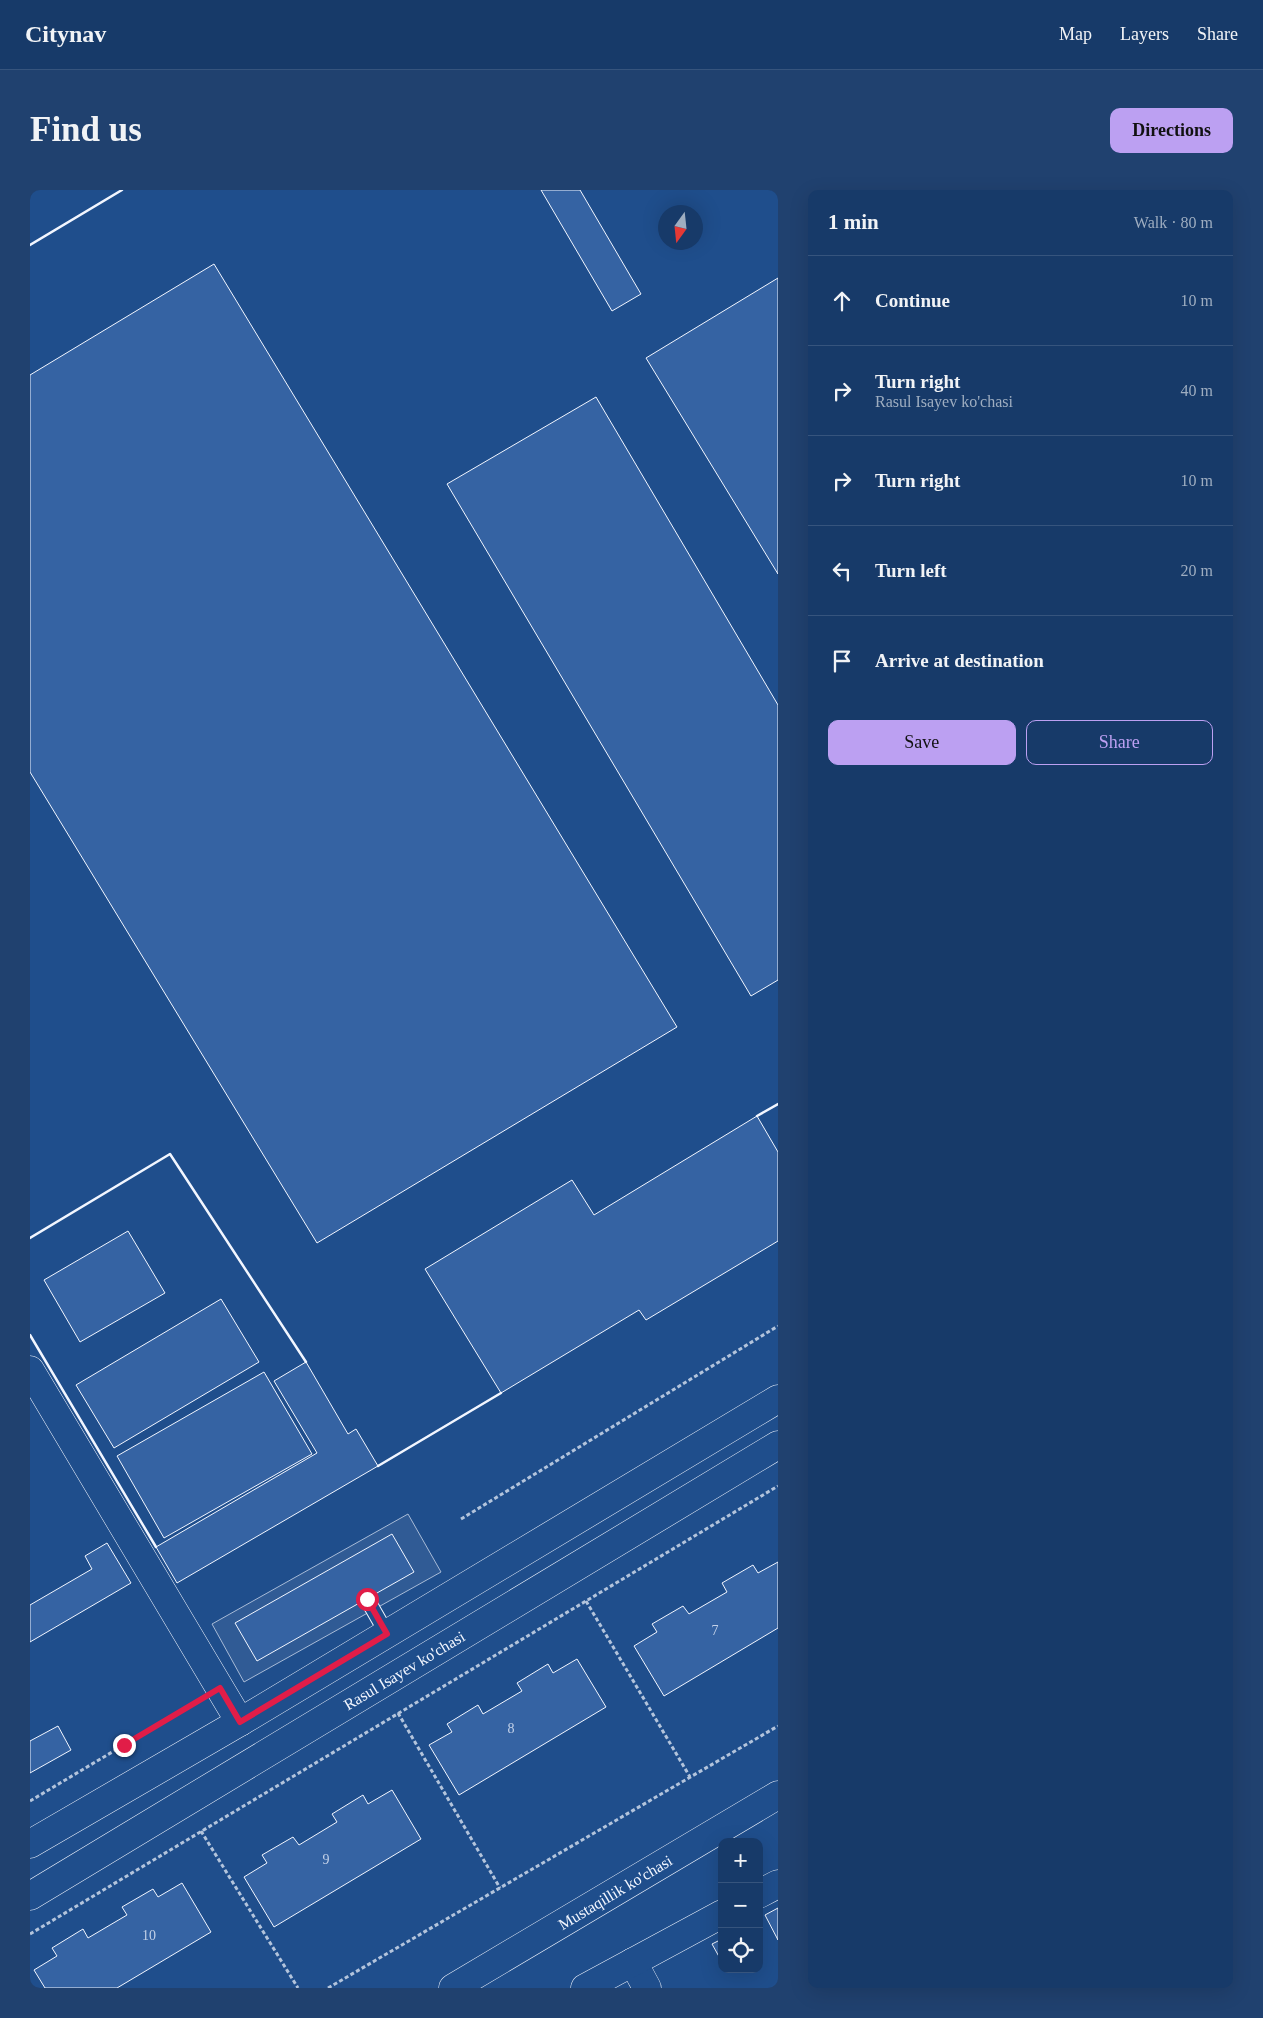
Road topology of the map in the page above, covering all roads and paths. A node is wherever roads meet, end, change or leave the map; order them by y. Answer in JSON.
{"nodes":[{"id":1,"x":778,"y":1326,"type":"edge"},
{"id":2,"x":30,"y":1370,"type":"edge"},
{"id":3,"x":778,"y":1399,"type":"edge"},
{"id":4,"x":778,"y":1445,"type":"edge"},
{"id":5,"x":778,"y":1486,"type":"edge"},
{"id":6,"x":461,"y":1519,"type":"dead end"},
{"id":7,"x":367,"y":1599,"type":"dead end"},
{"id":8,"x":586,"y":1601,"type":"junction"},
{"id":9,"x":387,"y":1634,"type":"junction"},
{"id":10,"x":220,"y":1688,"type":"junction"},
{"id":11,"x":398,"y":1713,"type":"junction"},
{"id":12,"x":240,"y":1722,"type":"junction"},
{"id":13,"x":778,"y":1726,"type":"edge"},
{"id":14,"x":690,"y":1777,"type":"junction"},
{"id":15,"x":778,"y":1795,"type":"edge"},
{"id":16,"x":30,"y":1801,"type":"edge"},
{"id":17,"x":201,"y":1831,"type":"junction"},
{"id":18,"x":30,"y":1844,"type":"edge"},
{"id":19,"x":778,"y":1884,"type":"edge"},
{"id":20,"x":500,"y":1888,"type":"junction"},
{"id":21,"x":763,"y":1892,"type":"edge"},
{"id":22,"x":30,"y":1896,"type":"edge"},
{"id":23,"x":718,"y":1916,"type":"edge"},
{"id":24,"x":30,"y":1934,"type":"edge"},
{"id":25,"x":633,"y":1962,"type":"junction"},
{"id":26,"x":298,"y":1988,"type":"edge"},
{"id":27,"x":328,"y":1988,"type":"edge"},
{"id":28,"x":453,"y":1988,"type":"edge"},
{"id":29,"x":585,"y":1988,"type":"edge"},
{"id":30,"x":646,"y":1988,"type":"edge"}],
"edges":[{"from":1,"to":6,"type":"path"},
{"from":2,"to":10,"type":"main road"},
{"from":3,"to":9,"type":"main road"},
{"from":4,"to":22,"type":"main road","name":"Rasul Isayev ko'chasi"},
{"from":5,"to":8,"type":"path"},
{"from":7,"to":9,"type":"lane"},
{"from":8,"to":11,"type":"path"},
{"from":8,"to":14,"type":"path"},
{"from":9,"to":12,"type":"main road"},
{"from":10,"to":12,"type":"main road"},
{"from":10,"to":16,"type":"path"},
{"from":11,"to":17,"type":"path"},
{"from":11,"to":20,"type":"path"},
{"from":12,"to":18,"type":"main road"},
{"from":13,"to":14,"type":"path"},
{"from":14,"to":20,"type":"path"},
{"from":15,"to":28,"type":"main road","name":"Mustaqillik ko'chasi"},
{"from":17,"to":24,"type":"path"},
{"from":17,"to":26,"type":"path"},
{"from":19,"to":21,"type":"main road"},
{"from":20,"to":27,"type":"path"},
{"from":23,"to":25,"type":"main road"},
{"from":25,"to":29,"type":"main road"},
{"from":25,"to":30,"type":"main road"}]}
